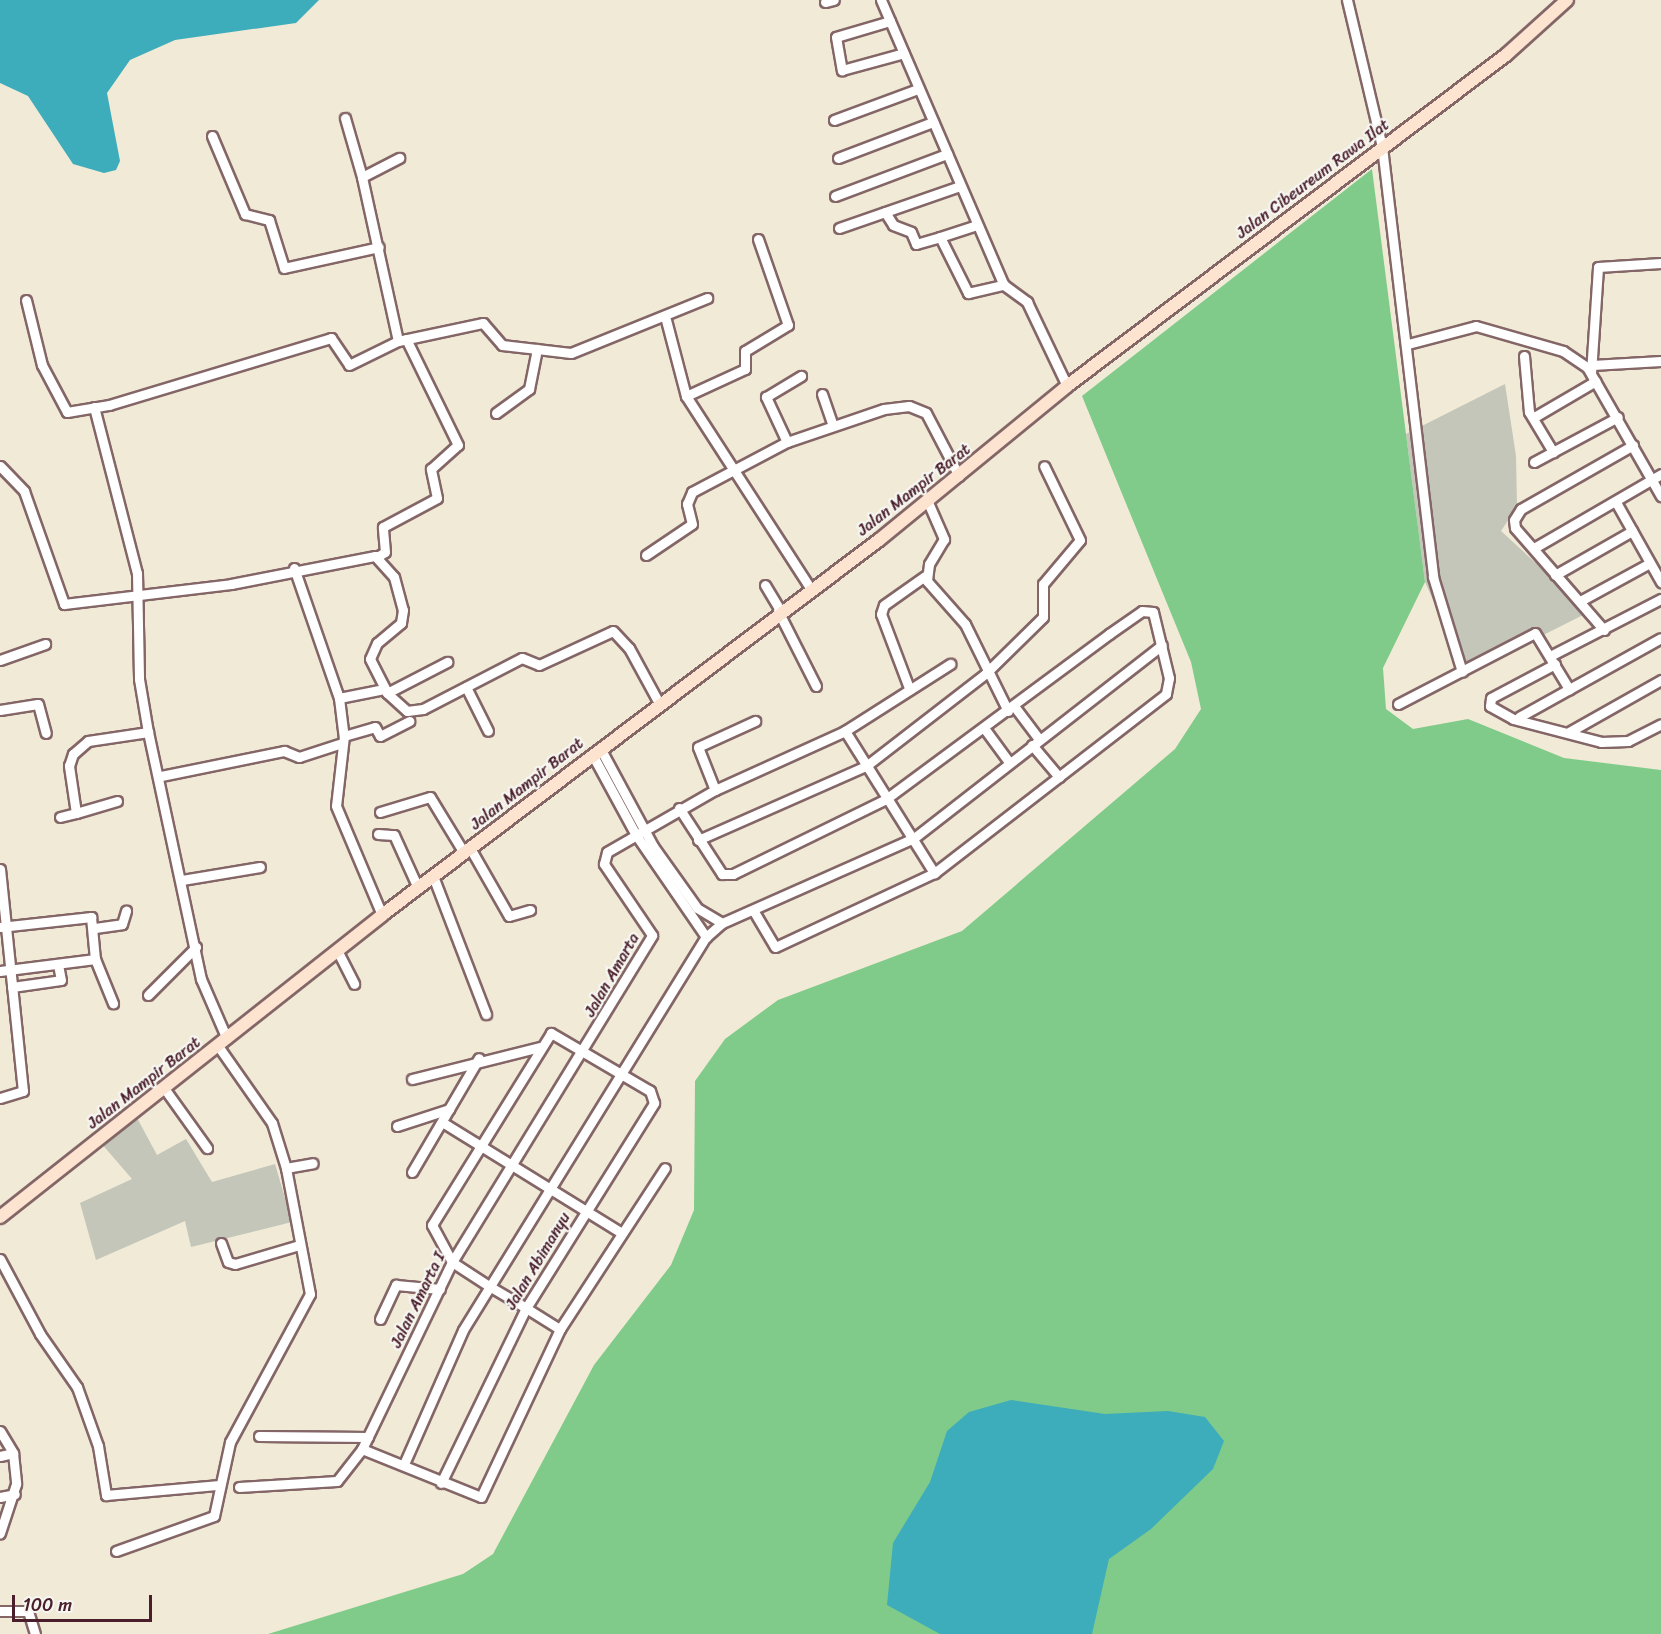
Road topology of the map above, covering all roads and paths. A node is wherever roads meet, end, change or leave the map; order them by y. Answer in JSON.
{"nodes":[{"id":1,"x":881,"y":0,"type":"edge"},
{"id":2,"x":1347,"y":0,"type":"edge"},
{"id":3,"x":1568,"y":0,"type":"edge"},
{"id":4,"x":890,"y":21,"type":"junction"},
{"id":5,"x":904,"y":53,"type":"junction"},
{"id":6,"x":918,"y":89,"type":"junction"},
{"id":7,"x":345,"y":118,"type":"dead end"},
{"id":8,"x":834,"y":120,"type":"dead end"},
{"id":9,"x":933,"y":122,"type":"junction"},
{"id":10,"x":212,"y":136,"type":"dead end"},
{"id":11,"x":1381,"y":142,"type":"junction"},
{"id":12,"x":947,"y":154,"type":"junction"},
{"id":13,"x":399,"y":158,"type":"dead end"},
{"id":14,"x":838,"y":158,"type":"dead end"},
{"id":15,"x":362,"y":177,"type":"junction"},
{"id":16,"x":960,"y":186,"type":"junction"},
{"id":17,"x":835,"y":196,"type":"dead end"},
{"id":18,"x":885,"y":212,"type":"junction"},
{"id":19,"x":976,"y":225,"type":"junction"},
{"id":20,"x":839,"y":228,"type":"dead end"},
{"id":21,"x":940,"y":237,"type":"junction"},
{"id":22,"x":758,"y":239,"type":"dead end"},
{"id":23,"x":379,"y":247,"type":"junction"},
{"id":24,"x":1661,"y":263,"type":"edge"},
{"id":25,"x":1004,"y":285,"type":"junction"},
{"id":26,"x":707,"y":298,"type":"dead end"},
{"id":27,"x":26,"y":300,"type":"dead end"},
{"id":28,"x":666,"y":320,"type":"junction"},
{"id":29,"x":402,"y":340,"type":"junction"},
{"id":30,"x":1408,"y":344,"type":"junction"},
{"id":31,"x":537,"y":349,"type":"junction"},
{"id":32,"x":1524,"y":356,"type":"dead end"},
{"id":33,"x":1661,"y":361,"type":"edge"},
{"id":34,"x":1593,"y":373,"type":"junction"},
{"id":35,"x":801,"y":375,"type":"dead end"},
{"id":36,"x":1071,"y":383,"type":"junction"},
{"id":37,"x":822,"y":394,"type":"dead end"},
{"id":38,"x":686,"y":396,"type":"junction"},
{"id":39,"x":94,"y":407,"type":"junction"},
{"id":40,"x":496,"y":413,"type":"dead end"},
{"id":41,"x":1536,"y":416,"type":"junction"},
{"id":42,"x":1617,"y":417,"type":"junction"},
{"id":43,"x":832,"y":423,"type":"junction"},
{"id":44,"x":787,"y":442,"type":"junction"},
{"id":45,"x":1633,"y":445,"type":"junction"},
{"id":46,"x":1553,"y":452,"type":"junction"},
{"id":47,"x":1534,"y":462,"type":"dead end"},
{"id":48,"x":0,"y":466,"type":"edge"},
{"id":49,"x":1044,"y":466,"type":"dead end"},
{"id":50,"x":737,"y":471,"type":"junction"},
{"id":51,"x":1661,"y":474,"type":"edge"},
{"id":52,"x":959,"y":476,"type":"junction"},
{"id":53,"x":1651,"y":479,"type":"junction"},
{"id":54,"x":1661,"y":496,"type":"edge"},
{"id":55,"x":927,"y":500,"type":"junction"},
{"id":56,"x":1617,"y":504,"type":"junction"},
{"id":57,"x":1632,"y":531,"type":"junction"},
{"id":58,"x":1534,"y":548,"type":"junction"},
{"id":59,"x":646,"y":555,"type":"dead end"},
{"id":60,"x":377,"y":557,"type":"junction"},
{"id":61,"x":1650,"y":563,"type":"junction"},
{"id":62,"x":294,"y":568,"type":"junction"},
{"id":63,"x":1555,"y":575,"type":"junction"},
{"id":64,"x":925,"y":576,"type":"junction"},
{"id":65,"x":1661,"y":582,"type":"edge"},
{"id":66,"x":765,"y":585,"type":"dead end"},
{"id":67,"x":811,"y":589,"type":"junction"},
{"id":68,"x":139,"y":596,"type":"junction"},
{"id":69,"x":1661,"y":599,"type":"edge"},
{"id":70,"x":1582,"y":600,"type":"junction"},
{"id":71,"x":779,"y":611,"type":"junction"},
{"id":72,"x":1604,"y":630,"type":"junction"},
{"id":73,"x":1661,"y":638,"type":"edge"},
{"id":74,"x":45,"y":644,"type":"dead end"},
{"id":75,"x":1162,"y":645,"type":"junction"},
{"id":76,"x":0,"y":660,"type":"edge"},
{"id":77,"x":1553,"y":660,"type":"junction"},
{"id":78,"x":447,"y":662,"type":"dead end"},
{"id":79,"x":950,"y":664,"type":"dead end"},
{"id":80,"x":1462,"y":672,"type":"junction"},
{"id":81,"x":985,"y":674,"type":"junction"},
{"id":82,"x":1661,"y":680,"type":"edge"},
{"id":83,"x":816,"y":686,"type":"dead end"},
{"id":84,"x":466,"y":687,"type":"junction"},
{"id":85,"x":909,"y":688,"type":"junction"},
{"id":86,"x":1569,"y":689,"type":"junction"},
{"id":87,"x":385,"y":691,"type":"junction"},
{"id":88,"x":339,"y":698,"type":"junction"},
{"id":89,"x":659,"y":703,"type":"junction"},
{"id":90,"x":1398,"y":704,"type":"dead end"},
{"id":91,"x":1011,"y":708,"type":"junction"},
{"id":92,"x":0,"y":710,"type":"edge"},
{"id":93,"x":1519,"y":717,"type":"junction"},
{"id":94,"x":409,"y":721,"type":"dead end"},
{"id":95,"x":755,"y":721,"type":"dead end"},
{"id":96,"x":1661,"y":724,"type":"edge"},
{"id":97,"x":984,"y":728,"type":"junction"},
{"id":98,"x":488,"y":731,"type":"dead end"},
{"id":99,"x":844,"y":731,"type":"junction"},
{"id":100,"x":148,"y":732,"type":"junction"},
{"id":101,"x":1569,"y":732,"type":"junction"},
{"id":102,"x":46,"y":733,"type":"dead end"},
{"id":103,"x":342,"y":740,"type":"junction"},
{"id":104,"x":1036,"y":742,"type":"junction"},
{"id":105,"x":596,"y":751,"type":"junction"},
{"id":106,"x":1009,"y":762,"type":"junction"},
{"id":107,"x":866,"y":766,"type":"junction"},
{"id":108,"x":161,"y":776,"type":"junction"},
{"id":109,"x":1059,"y":777,"type":"junction"},
{"id":110,"x":715,"y":790,"type":"junction"},
{"id":111,"x":886,"y":800,"type":"junction"},
{"id":112,"x":117,"y":801,"type":"dead end"},
{"id":113,"x":679,"y":808,"type":"junction"},
{"id":114,"x":380,"y":812,"type":"dead end"},
{"id":115,"x":76,"y":813,"type":"junction"},
{"id":116,"x":60,"y":817,"type":"dead end"},
{"id":117,"x":640,"y":833,"type":"junction"},
{"id":118,"x":378,"y":834,"type":"dead end"},
{"id":119,"x":914,"y":838,"type":"junction"},
{"id":120,"x":698,"y":840,"type":"junction"},
{"id":121,"x":467,"y":851,"type":"junction"},
{"id":122,"x":260,"y":867,"type":"dead end"},
{"id":123,"x":0,"y":869,"type":"edge"},
{"id":124,"x":934,"y":873,"type":"junction"},
{"id":125,"x":433,"y":876,"type":"junction"},
{"id":126,"x":182,"y":880,"type":"junction"},
{"id":127,"x":1,"y":886,"type":"edge"},
{"id":128,"x":418,"y":888,"type":"junction"},
{"id":129,"x":530,"y":910,"type":"dead end"},
{"id":130,"x":753,"y":910,"type":"junction"},
{"id":131,"x":126,"y":911,"type":"dead end"},
{"id":132,"x":694,"y":911,"type":"junction"},
{"id":133,"x":382,"y":915,"type":"junction"},
{"id":134,"x":722,"y":923,"type":"junction"},
{"id":135,"x":3,"y":927,"type":"edge"},
{"id":136,"x":95,"y":928,"type":"junction"},
{"id":137,"x":706,"y":937,"type":"junction"},
{"id":138,"x":196,"y":947,"type":"junction"},
{"id":139,"x":336,"y":950,"type":"junction"},
{"id":140,"x":95,"y":959,"type":"junction"},
{"id":141,"x":58,"y":964,"type":"junction"},
{"id":142,"x":5,"y":970,"type":"edge"},
{"id":143,"x":354,"y":984,"type":"dead end"},
{"id":144,"x":12,"y":987,"type":"junction"},
{"id":145,"x":148,"y":994,"type":"dead end"},
{"id":146,"x":113,"y":1003,"type":"dead end"},
{"id":147,"x":486,"y":1014,"type":"dead end"},
{"id":148,"x":222,"y":1042,"type":"junction"},
{"id":149,"x":540,"y":1047,"type":"junction"},
{"id":150,"x":584,"y":1051,"type":"junction"},
{"id":151,"x":478,"y":1058,"type":"junction"},
{"id":152,"x":623,"y":1074,"type":"junction"},
{"id":153,"x":412,"y":1079,"type":"dead end"},
{"id":154,"x":164,"y":1088,"type":"junction"},
{"id":155,"x":0,"y":1098,"type":"edge"},
{"id":156,"x":449,"y":1109,"type":"junction"},
{"id":157,"x":442,"y":1122,"type":"junction"},
{"id":158,"x":397,"y":1126,"type":"dead end"},
{"id":159,"x":479,"y":1144,"type":"junction"},
{"id":160,"x":207,"y":1148,"type":"dead end"},
{"id":161,"x":313,"y":1163,"type":"dead end"},
{"id":162,"x":514,"y":1166,"type":"junction"},
{"id":163,"x":286,"y":1168,"type":"junction"},
{"id":164,"x":665,"y":1168,"type":"dead end"},
{"id":165,"x":412,"y":1172,"type":"dead end"},
{"id":166,"x":550,"y":1188,"type":"junction"},
{"id":167,"x":586,"y":1210,"type":"junction"},
{"id":168,"x":0,"y":1217,"type":"edge"},
{"id":169,"x":622,"y":1233,"type":"junction"},
{"id":170,"x":221,"y":1243,"type":"dead end"},
{"id":171,"x":299,"y":1245,"type":"junction"},
{"id":172,"x":0,"y":1259,"type":"edge"},
{"id":173,"x":452,"y":1262,"type":"junction"},
{"id":174,"x":489,"y":1286,"type":"junction"},
{"id":175,"x":440,"y":1290,"type":"junction"},
{"id":176,"x":526,"y":1308,"type":"junction"},
{"id":177,"x":380,"y":1319,"type":"dead end"},
{"id":178,"x":560,"y":1329,"type":"junction"},
{"id":179,"x":0,"y":1431,"type":"edge"},
{"id":180,"x":259,"y":1436,"type":"dead end"},
{"id":181,"x":368,"y":1437,"type":"junction"},
{"id":182,"x":362,"y":1449,"type":"junction"},
{"id":183,"x":13,"y":1453,"type":"junction"},
{"id":184,"x":0,"y":1456,"type":"edge"},
{"id":185,"x":404,"y":1464,"type":"junction"},
{"id":186,"x":441,"y":1483,"type":"junction"},
{"id":187,"x":217,"y":1485,"type":"junction"},
{"id":188,"x":239,"y":1487,"type":"dead end"},
{"id":189,"x":15,"y":1494,"type":"junction"},
{"id":190,"x":0,"y":1497,"type":"edge"},
{"id":191,"x":0,"y":1533,"type":"edge"},
{"id":192,"x":116,"y":1551,"type":"dead end"},
{"id":193,"x":0,"y":1611,"type":"edge"},
{"id":194,"x":35,"y":1634,"type":"edge"}],
"edges":[{"from":1,"to":4,"type":"street"},
{"from":2,"to":11,"type":"street"},
{"from":3,"to":11,"type":"street","name":"Jalan Cibeureum Rawa Ilat"},
{"from":4,"to":5,"type":"street"},
{"from":4,"to":5,"type":"street"},
{"from":5,"to":6,"type":"street"},
{"from":6,"to":8,"type":"street"},
{"from":6,"to":9,"type":"street"},
{"from":7,"to":15,"type":"street"},
{"from":9,"to":12,"type":"street"},
{"from":9,"to":14,"type":"street"},
{"from":10,"to":23,"type":"street"},
{"from":11,"to":30,"type":"street"},
{"from":11,"to":36,"type":"street","name":"Jalan Cibeureum Rawa Ilat"},
{"from":12,"to":16,"type":"street"},
{"from":12,"to":17,"type":"street"},
{"from":13,"to":15,"type":"street"},
{"from":15,"to":23,"type":"street"},
{"from":16,"to":18,"type":"street"},
{"from":16,"to":19,"type":"street"},
{"from":18,"to":20,"type":"street"},
{"from":18,"to":21,"type":"street"},
{"from":19,"to":21,"type":"street"},
{"from":19,"to":25,"type":"street"},
{"from":21,"to":25,"type":"street"},
{"from":22,"to":38,"type":"street"},
{"from":23,"to":29,"type":"street"},
{"from":24,"to":34,"type":"street"},
{"from":25,"to":36,"type":"street"},
{"from":26,"to":28,"type":"street"},
{"from":27,"to":39,"type":"street"},
{"from":28,"to":31,"type":"street"},
{"from":28,"to":38,"type":"street"},
{"from":29,"to":31,"type":"street"},
{"from":29,"to":39,"type":"street"},
{"from":29,"to":60,"type":"street"},
{"from":30,"to":34,"type":"street"},
{"from":30,"to":80,"type":"street"},
{"from":31,"to":40,"type":"street"},
{"from":32,"to":41,"type":"street"},
{"from":33,"to":34,"type":"street"},
{"from":34,"to":41,"type":"street"},
{"from":34,"to":42,"type":"street"},
{"from":35,"to":44,"type":"street"},
{"from":36,"to":52,"type":"street","name":"Jalan Mampir Barat"},
{"from":37,"to":43,"type":"street"},
{"from":38,"to":50,"type":"street"},
{"from":39,"to":68,"type":"street"},
{"from":41,"to":46,"type":"street"},
{"from":42,"to":45,"type":"street"},
{"from":42,"to":46,"type":"street"},
{"from":43,"to":44,"type":"street"},
{"from":43,"to":52,"type":"street"},
{"from":44,"to":50,"type":"street"},
{"from":45,"to":53,"type":"street"},
{"from":45,"to":58,"type":"street"},
{"from":46,"to":47,"type":"street"},
{"from":48,"to":68,"type":"street"},
{"from":49,"to":81,"type":"street"},
{"from":50,"to":59,"type":"street"},
{"from":50,"to":67,"type":"street"},
{"from":51,"to":53,"type":"street"},
{"from":52,"to":55,"type":"street","name":"Jalan Mampir Barat"},
{"from":53,"to":54,"type":"street"},
{"from":53,"to":56,"type":"street"},
{"from":55,"to":64,"type":"street"},
{"from":55,"to":67,"type":"street","name":"Jalan Mampir Barat"},
{"from":56,"to":57,"type":"street"},
{"from":56,"to":58,"type":"street"},
{"from":57,"to":61,"type":"street"},
{"from":57,"to":63,"type":"street"},
{"from":58,"to":63,"type":"street"},
{"from":60,"to":62,"type":"street"},
{"from":60,"to":87,"type":"street"},
{"from":61,"to":65,"type":"street"},
{"from":61,"to":70,"type":"street"},
{"from":62,"to":68,"type":"street"},
{"from":62,"to":88,"type":"street"},
{"from":63,"to":70,"type":"street"},
{"from":64,"to":81,"type":"street"},
{"from":64,"to":85,"type":"street"},
{"from":66,"to":71,"type":"street"},
{"from":67,"to":71,"type":"street","name":"Jalan Mampir Barat"},
{"from":68,"to":100,"type":"street"},
{"from":69,"to":72,"type":"street"},
{"from":70,"to":72,"type":"street"},
{"from":71,"to":83,"type":"street"},
{"from":71,"to":89,"type":"street","name":"Jalan Mampir Barat"},
{"from":72,"to":77,"type":"street"},
{"from":73,"to":86,"type":"street"},
{"from":74,"to":76,"type":"street"},
{"from":75,"to":91,"type":"street"},
{"from":75,"to":104,"type":"street"},
{"from":75,"to":109,"type":"street"},
{"from":77,"to":80,"type":"street"},
{"from":77,"to":86,"type":"street"},
{"from":77,"to":93,"type":"street"},
{"from":78,"to":87,"type":"street"},
{"from":79,"to":85,"type":"street"},
{"from":80,"to":90,"type":"street"},
{"from":81,"to":91,"type":"street"},
{"from":81,"to":107,"type":"street"},
{"from":82,"to":101,"type":"street"},
{"from":84,"to":87,"type":"street"},
{"from":84,"to":89,"type":"street"},
{"from":84,"to":98,"type":"street"},
{"from":85,"to":99,"type":"street"},
{"from":86,"to":93,"type":"street"},
{"from":87,"to":88,"type":"street"},
{"from":88,"to":103,"type":"street"},
{"from":89,"to":105,"type":"street","name":"Jalan Mampir Barat"},
{"from":91,"to":97,"type":"street"},
{"from":91,"to":104,"type":"street"},
{"from":92,"to":102,"type":"street"},
{"from":93,"to":101,"type":"street"},
{"from":94,"to":103,"type":"street"},
{"from":95,"to":110,"type":"street"},
{"from":96,"to":101,"type":"street"},
{"from":97,"to":106,"type":"street"},
{"from":97,"to":111,"type":"street"},
{"from":99,"to":107,"type":"street"},
{"from":99,"to":110,"type":"street"},
{"from":100,"to":108,"type":"street"},
{"from":100,"to":115,"type":"street"},
{"from":103,"to":108,"type":"street"},
{"from":103,"to":133,"type":"street"},
{"from":104,"to":106,"type":"street"},
{"from":104,"to":109,"type":"street"},
{"from":105,"to":117,"type":"street"},
{"from":105,"to":121,"type":"street","name":"Jalan Mampir Barat"},
{"from":106,"to":119,"type":"street"},
{"from":107,"to":111,"type":"street"},
{"from":107,"to":120,"type":"street"},
{"from":108,"to":126,"type":"street"},
{"from":109,"to":124,"type":"street"},
{"from":110,"to":113,"type":"street"},
{"from":111,"to":119,"type":"street"},
{"from":111,"to":120,"type":"street"},
{"from":112,"to":115,"type":"street"},
{"from":113,"to":117,"type":"street"},
{"from":113,"to":120,"type":"street"},
{"from":114,"to":121,"type":"street"},
{"from":115,"to":116,"type":"street"},
{"from":117,"to":132,"type":"street"},
{"from":117,"to":150,"type":"street","name":"Jalan Amarta"},
{"from":118,"to":128,"type":"street"},
{"from":119,"to":124,"type":"street"},
{"from":119,"to":130,"type":"street"},
{"from":121,"to":125,"type":"street","name":"Jalan Mampir Barat"},
{"from":121,"to":129,"type":"street"},
{"from":122,"to":126,"type":"street"},
{"from":123,"to":127,"type":"street"},
{"from":124,"to":130,"type":"street"},
{"from":125,"to":128,"type":"street","name":"Jalan Mampir Barat"},
{"from":125,"to":147,"type":"street"},
{"from":126,"to":138,"type":"street"},
{"from":127,"to":135,"type":"street"},
{"from":128,"to":133,"type":"street","name":"Jalan Mampir Barat"},
{"from":130,"to":134,"type":"street"},
{"from":131,"to":136,"type":"street"},
{"from":132,"to":134,"type":"street"},
{"from":132,"to":137,"type":"street"},
{"from":133,"to":139,"type":"street","name":"Jalan Mampir Barat"},
{"from":134,"to":137,"type":"street"},
{"from":135,"to":136,"type":"street"},
{"from":135,"to":142,"type":"street"},
{"from":136,"to":140,"type":"street"},
{"from":137,"to":152,"type":"street"},
{"from":138,"to":145,"type":"street"},
{"from":138,"to":148,"type":"street"},
{"from":139,"to":143,"type":"street"},
{"from":139,"to":148,"type":"street","name":"Jalan Mampir Barat"},
{"from":140,"to":141,"type":"street"},
{"from":140,"to":146,"type":"street"},
{"from":141,"to":142,"type":"street"},
{"from":141,"to":144,"type":"street"},
{"from":142,"to":144,"type":"street"},
{"from":144,"to":155,"type":"street"},
{"from":148,"to":154,"type":"street","name":"Jalan Mampir Barat"},
{"from":148,"to":163,"type":"street"},
{"from":149,"to":150,"type":"street"},
{"from":149,"to":151,"type":"street"},
{"from":149,"to":159,"type":"street"},
{"from":150,"to":152,"type":"street"},
{"from":150,"to":162,"type":"street","name":"Jalan Amarta I"},
{"from":151,"to":153,"type":"street"},
{"from":151,"to":156,"type":"street"},
{"from":152,"to":166,"type":"street"},
{"from":152,"to":167,"type":"street","name":"Jalan Abimanyu"},
{"from":154,"to":160,"type":"street"},
{"from":154,"to":168,"type":"street","name":"Jalan Mampir Barat"},
{"from":156,"to":157,"type":"street"},
{"from":156,"to":158,"type":"street"},
{"from":157,"to":159,"type":"street"},
{"from":157,"to":165,"type":"street"},
{"from":159,"to":162,"type":"street"},
{"from":159,"to":173,"type":"street"},
{"from":161,"to":163,"type":"street"},
{"from":162,"to":166,"type":"street"},
{"from":162,"to":173,"type":"street","name":"Jalan Amarta I"},
{"from":163,"to":171,"type":"street"},
{"from":164,"to":169,"type":"street"},
{"from":166,"to":167,"type":"street"},
{"from":166,"to":174,"type":"street"},
{"from":167,"to":169,"type":"street"},
{"from":167,"to":176,"type":"street","name":"Jalan Abimanyu"},
{"from":169,"to":178,"type":"street"},
{"from":170,"to":171,"type":"street"},
{"from":171,"to":187,"type":"street"},
{"from":172,"to":187,"type":"street"},
{"from":173,"to":174,"type":"street"},
{"from":173,"to":175,"type":"street","name":"Jalan Amarta I"},
{"from":174,"to":176,"type":"street"},
{"from":174,"to":185,"type":"street"},
{"from":175,"to":177,"type":"street"},
{"from":175,"to":181,"type":"street","name":"Jalan Amarta I"},
{"from":176,"to":178,"type":"street"},
{"from":176,"to":186,"type":"street","name":"Jalan Abimanyu"},
{"from":178,"to":186,"type":"street"},
{"from":179,"to":183,"type":"street"},
{"from":180,"to":181,"type":"street"},
{"from":181,"to":182,"type":"street","name":"Jalan Amarta I"},
{"from":182,"to":185,"type":"street"},
{"from":182,"to":188,"type":"street","name":"Jalan Amarta I"},
{"from":183,"to":184,"type":"street"},
{"from":183,"to":189,"type":"street"},
{"from":185,"to":186,"type":"street"},
{"from":187,"to":192,"type":"street"},
{"from":189,"to":190,"type":"street"},
{"from":189,"to":191,"type":"street"},
{"from":193,"to":194,"type":"street"}]}
